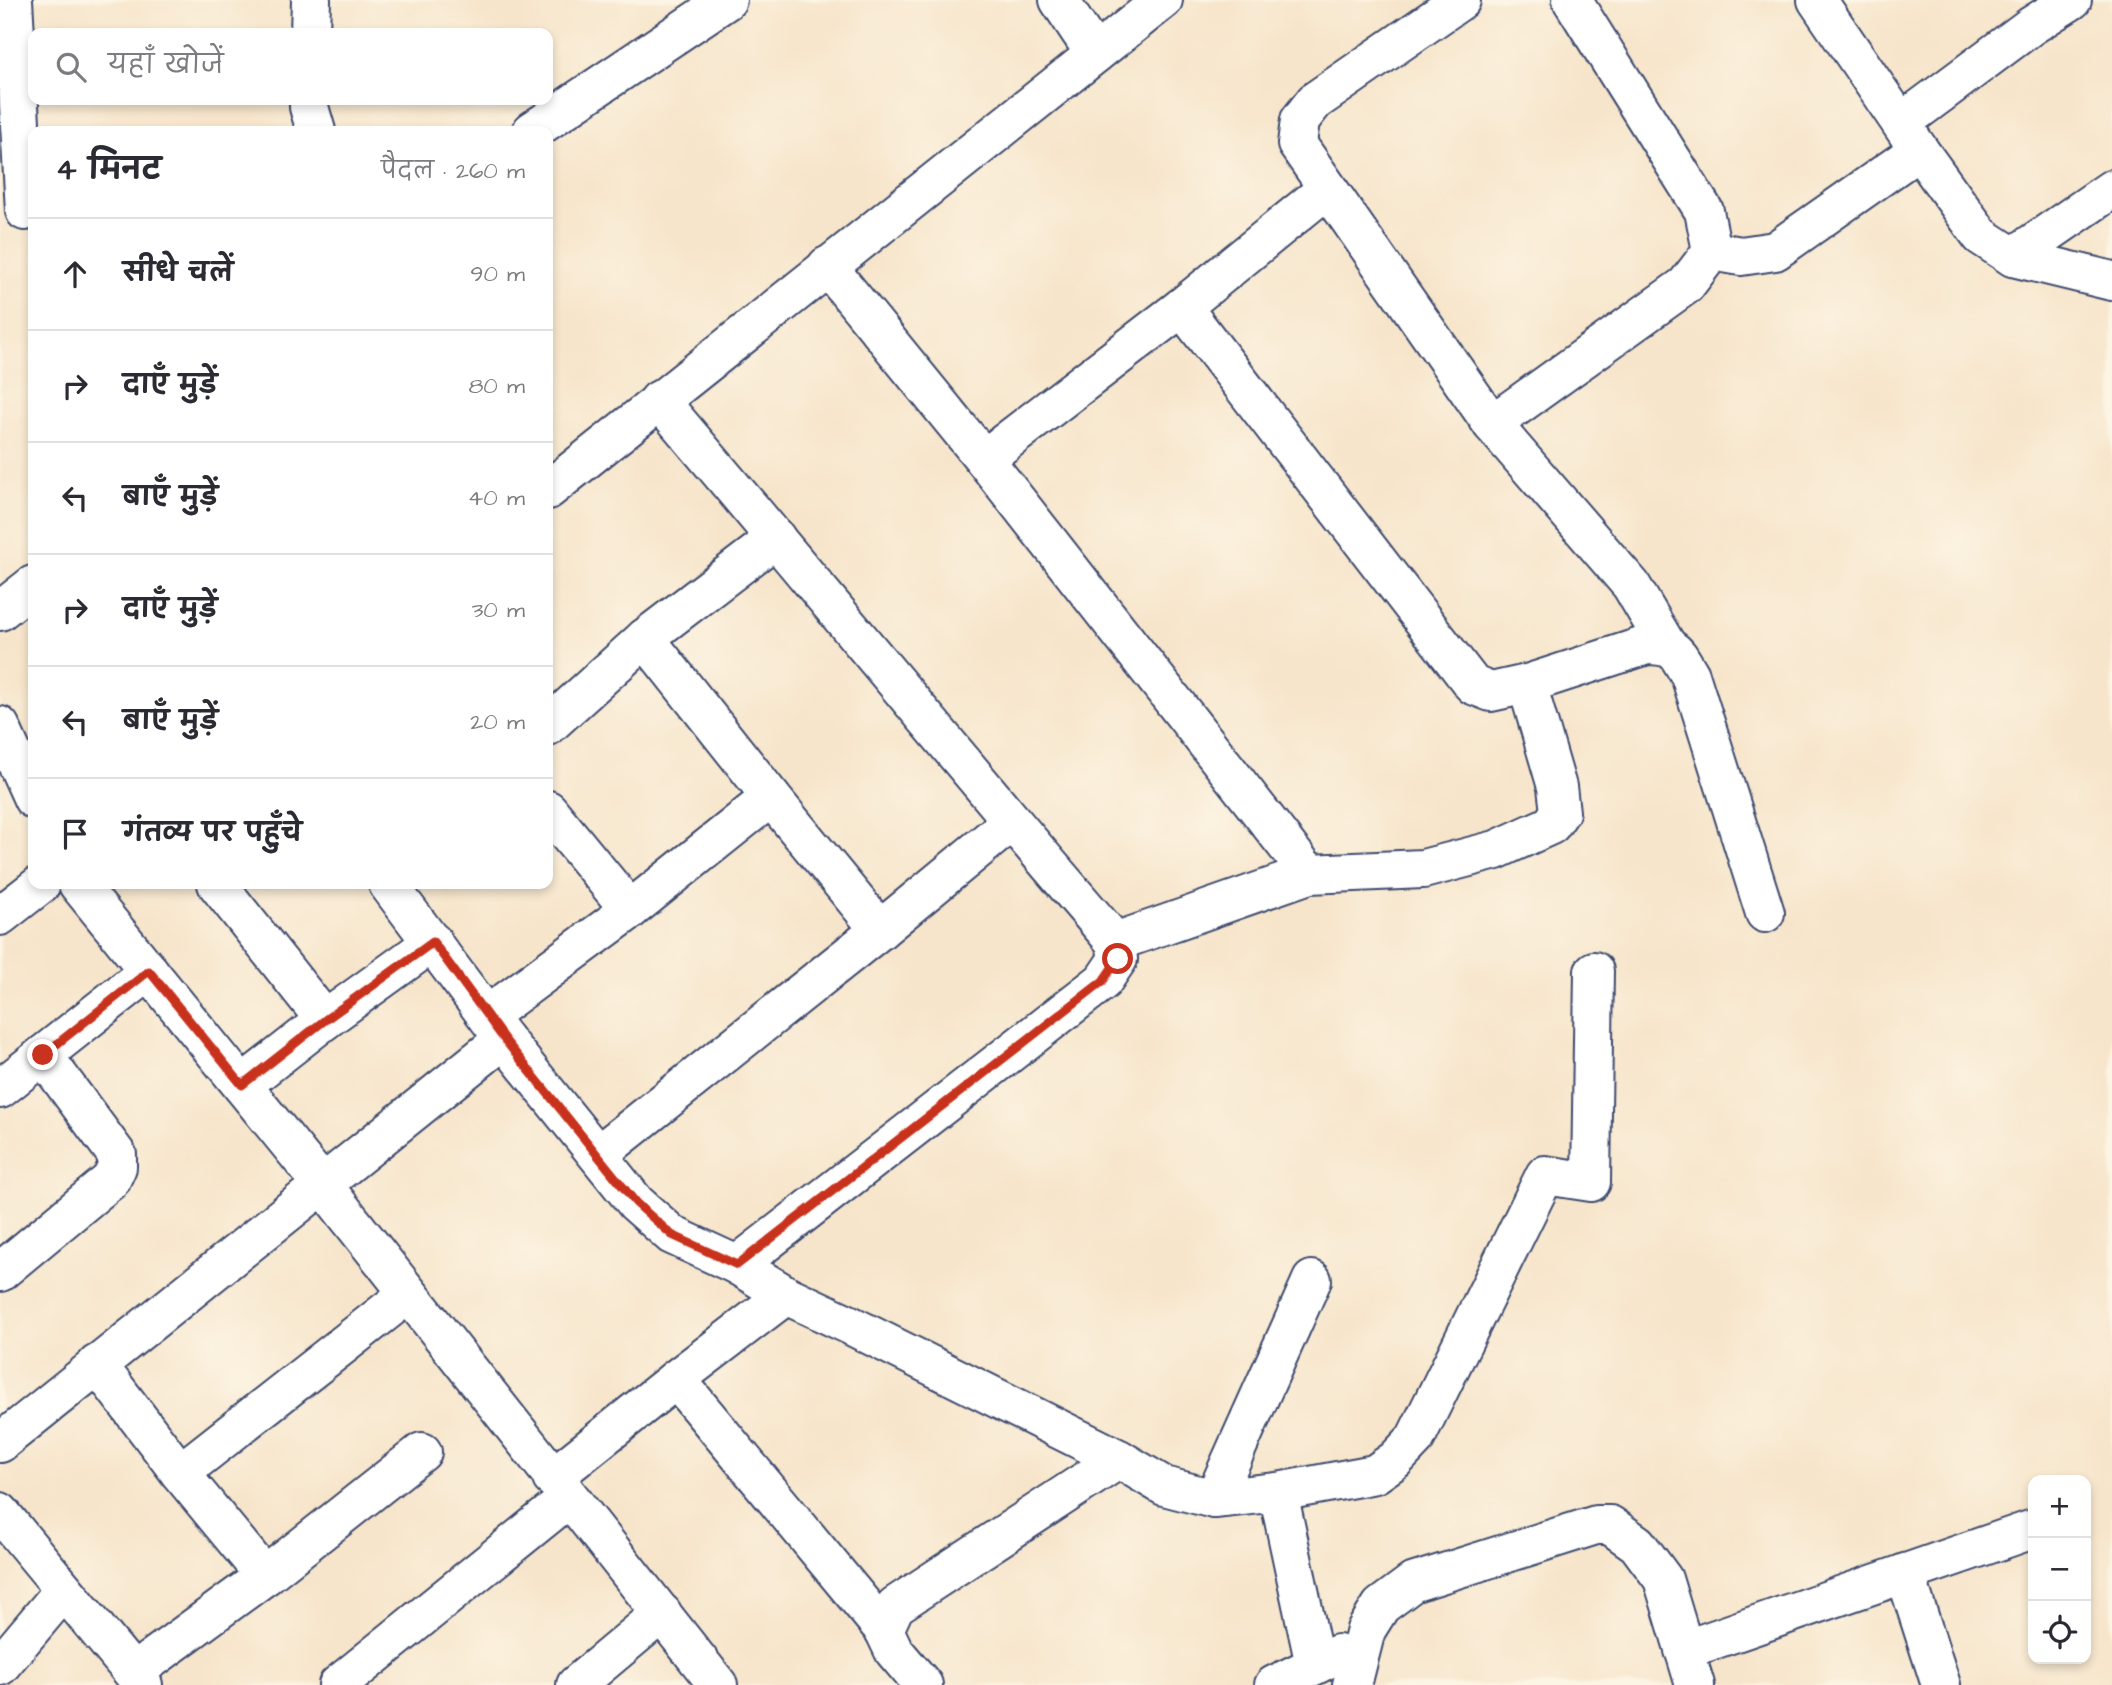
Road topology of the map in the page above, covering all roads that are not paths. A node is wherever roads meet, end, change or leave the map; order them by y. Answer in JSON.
{"nodes":[{"id":1,"x":13,"y":0,"type":"edge"},
{"id":2,"x":311,"y":0,"type":"edge"},
{"id":3,"x":727,"y":0,"type":"edge"},
{"id":4,"x":1059,"y":0,"type":"edge"},
{"id":5,"x":1163,"y":0,"type":"edge"},
{"id":6,"x":1461,"y":0,"type":"edge"},
{"id":7,"x":1572,"y":0,"type":"edge"},
{"id":8,"x":1817,"y":0,"type":"edge"},
{"id":9,"x":2071,"y":0,"type":"edge"},
{"id":10,"x":2023,"y":13,"type":"edge"},
{"id":11,"x":310,"y":28,"type":"edge"},
{"id":12,"x":1095,"y":54,"type":"junction"},
{"id":13,"x":309,"y":105,"type":"edge"},
{"id":14,"x":315,"y":126,"type":"edge"},
{"id":15,"x":539,"y":126,"type":"edge"},
{"id":16,"x":1910,"y":136,"type":"junction"},
{"id":17,"x":1327,"y":189,"type":"junction"},
{"id":18,"x":2112,"y":189,"type":"edge"},
{"id":19,"x":25,"y":211,"type":"dead end"},
{"id":20,"x":1712,"y":251,"type":"junction"},
{"id":21,"x":2013,"y":257,"type":"junction"},
{"id":22,"x":827,"y":266,"type":"junction"},
{"id":23,"x":2112,"y":281,"type":"edge"},
{"id":24,"x":1182,"y":307,"type":"junction"},
{"id":25,"x":659,"y":400,"type":"junction"},
{"id":26,"x":1492,"y":424,"type":"junction"},
{"id":27,"x":984,"y":458,"type":"junction"},
{"id":28,"x":553,"y":486,"type":"edge"},
{"id":29,"x":776,"y":538,"type":"junction"},
{"id":30,"x":28,"y":588,"type":"edge"},
{"id":31,"x":0,"y":611,"type":"edge"},
{"id":32,"x":645,"y":638,"type":"junction"},
{"id":33,"x":1667,"y":646,"type":"junction"},
{"id":34,"x":1527,"y":684,"type":"junction"},
{"id":35,"x":553,"y":721,"type":"edge"},
{"id":36,"x":0,"y":726,"type":"edge"},
{"id":37,"x":28,"y":788,"type":"edge"},
{"id":38,"x":771,"y":797,"type":"junction"},
{"id":39,"x":553,"y":816,"type":"edge"},
{"id":40,"x":1012,"y":822,"type":"junction"},
{"id":41,"x":1309,"y":874,"type":"junction"},
{"id":42,"x":35,"y":889,"type":"edge"},
{"id":43,"x":82,"y":889,"type":"edge"},
{"id":44,"x":221,"y":889,"type":"edge"},
{"id":45,"x":392,"y":889,"type":"edge"},
{"id":46,"x":630,"y":910,"type":"junction"},
{"id":47,"x":1765,"y":913,"type":"dead end"},
{"id":48,"x":0,"y":916,"type":"edge"},
{"id":49,"x":880,"y":930,"type":"junction"},
{"id":50,"x":433,"y":942,"type":"junction"},
{"id":51,"x":1115,"y":942,"type":"junction"},
{"id":52,"x":149,"y":971,"type":"junction"},
{"id":53,"x":1594,"y":971,"type":"dead end"},
{"id":54,"x":325,"y":1020,"type":"junction"},
{"id":55,"x":496,"y":1027,"type":"junction"},
{"id":56,"x":43,"y":1055,"type":"junction"},
{"id":57,"x":242,"y":1085,"type":"junction"},
{"id":58,"x":0,"y":1089,"type":"edge"},
{"id":59,"x":599,"y":1154,"type":"junction"},
{"id":60,"x":322,"y":1184,"type":"junction"},
{"id":61,"x":4,"y":1262,"type":"edge"},
{"id":62,"x":737,"y":1265,"type":"junction"},
{"id":63,"x":1312,"y":1280,"type":"dead end"},
{"id":64,"x":408,"y":1294,"type":"junction"},
{"id":65,"x":786,"y":1295,"type":"junction"},
{"id":66,"x":97,"y":1364,"type":"junction"},
{"id":67,"x":676,"y":1379,"type":"junction"},
{"id":68,"x":0,"y":1443,"type":"edge"},
{"id":69,"x":422,"y":1452,"type":"dead end"},
{"id":70,"x":1119,"y":1460,"type":"junction"},
{"id":71,"x":180,"y":1473,"type":"junction"},
{"id":72,"x":561,"y":1488,"type":"junction"},
{"id":73,"x":1278,"y":1492,"type":"junction"},
{"id":74,"x":1214,"y":1499,"type":"junction"},
{"id":75,"x":0,"y":1512,"type":"edge"},
{"id":76,"x":2028,"y":1531,"type":"edge"},
{"id":77,"x":1905,"y":1573,"type":"junction"},
{"id":78,"x":265,"y":1576,"type":"junction"},
{"id":79,"x":64,"y":1590,"type":"junction"},
{"id":80,"x":662,"y":1613,"type":"junction"},
{"id":81,"x":884,"y":1630,"type":"junction"},
{"id":82,"x":1362,"y":1643,"type":"junction"},
{"id":83,"x":1315,"y":1665,"type":"junction"},
{"id":84,"x":0,"y":1666,"type":"edge"},
{"id":85,"x":1689,"y":1667,"type":"edge"},
{"id":86,"x":139,"y":1679,"type":"edge"},
{"id":87,"x":338,"y":1685,"type":"edge"},
{"id":88,"x":576,"y":1685,"type":"edge"},
{"id":89,"x":718,"y":1685,"type":"edge"},
{"id":90,"x":923,"y":1685,"type":"edge"},
{"id":91,"x":1275,"y":1685,"type":"edge"},
{"id":92,"x":1352,"y":1685,"type":"edge"},
{"id":93,"x":1941,"y":1685,"type":"edge"}],
"edges":[{"from":1,"to":19,"type":"street"},
{"from":2,"to":11,"type":"street"},
{"from":3,"to":15,"type":"street"},
{"from":4,"to":12,"type":"street"},
{"from":5,"to":12,"type":"street"},
{"from":6,"to":17,"type":"street"},
{"from":7,"to":20,"type":"street"},
{"from":8,"to":16,"type":"street"},
{"from":9,"to":10,"type":"street"},
{"from":10,"to":16,"type":"street"},
{"from":12,"to":22,"type":"street"},
{"from":13,"to":14,"type":"street"},
{"from":16,"to":20,"type":"street"},
{"from":16,"to":21,"type":"street"},
{"from":17,"to":24,"type":"street"},
{"from":17,"to":26,"type":"street"},
{"from":18,"to":21,"type":"street"},
{"from":20,"to":26,"type":"street"},
{"from":21,"to":23,"type":"street"},
{"from":22,"to":25,"type":"street"},
{"from":22,"to":27,"type":"street"},
{"from":24,"to":27,"type":"street"},
{"from":24,"to":34,"type":"street"},
{"from":25,"to":28,"type":"street"},
{"from":25,"to":29,"type":"street"},
{"from":26,"to":33,"type":"street"},
{"from":27,"to":41,"type":"street"},
{"from":29,"to":32,"type":"street"},
{"from":29,"to":40,"type":"street"},
{"from":30,"to":31,"type":"street"},
{"from":32,"to":35,"type":"street"},
{"from":32,"to":38,"type":"street"},
{"from":33,"to":34,"type":"street"},
{"from":33,"to":47,"type":"street"},
{"from":34,"to":41,"type":"street"},
{"from":36,"to":37,"type":"street"},
{"from":38,"to":46,"type":"street"},
{"from":38,"to":49,"type":"street"},
{"from":39,"to":46,"type":"street"},
{"from":40,"to":49,"type":"street"},
{"from":40,"to":51,"type":"street"},
{"from":41,"to":51,"type":"street"},
{"from":42,"to":48,"type":"street"},
{"from":43,"to":52,"type":"street"},
{"from":44,"to":54,"type":"street"},
{"from":45,"to":50,"type":"street"},
{"from":46,"to":55,"type":"street"},
{"from":49,"to":59,"type":"street"},
{"from":50,"to":54,"type":"street"},
{"from":50,"to":55,"type":"street"},
{"from":51,"to":62,"type":"street"},
{"from":52,"to":56,"type":"street"},
{"from":52,"to":57,"type":"street"},
{"from":53,"to":73,"type":"street"},
{"from":54,"to":57,"type":"street"},
{"from":55,"to":59,"type":"street"},
{"from":55,"to":60,"type":"street"},
{"from":56,"to":58,"type":"street"},
{"from":56,"to":61,"type":"street"},
{"from":57,"to":60,"type":"street"},
{"from":59,"to":62,"type":"street"},
{"from":60,"to":64,"type":"street"},
{"from":60,"to":66,"type":"street"},
{"from":62,"to":65,"type":"street"},
{"from":63,"to":74,"type":"street"},
{"from":64,"to":71,"type":"street"},
{"from":64,"to":72,"type":"street"},
{"from":65,"to":67,"type":"street"},
{"from":65,"to":70,"type":"street"},
{"from":66,"to":68,"type":"street"},
{"from":66,"to":71,"type":"street"},
{"from":67,"to":72,"type":"street"},
{"from":67,"to":81,"type":"street"},
{"from":69,"to":78,"type":"street"},
{"from":70,"to":74,"type":"street"},
{"from":70,"to":81,"type":"street"},
{"from":71,"to":78,"type":"street"},
{"from":72,"to":80,"type":"street"},
{"from":72,"to":87,"type":"street"},
{"from":73,"to":74,"type":"street"},
{"from":73,"to":83,"type":"street"},
{"from":75,"to":79,"type":"street"},
{"from":76,"to":77,"type":"street"},
{"from":77,"to":85,"type":"street"},
{"from":77,"to":93,"type":"street"},
{"from":78,"to":86,"type":"street"},
{"from":79,"to":84,"type":"street"},
{"from":79,"to":86,"type":"street"},
{"from":80,"to":88,"type":"street"},
{"from":80,"to":89,"type":"street"},
{"from":81,"to":90,"type":"street"},
{"from":82,"to":83,"type":"street"},
{"from":82,"to":85,"type":"street"},
{"from":82,"to":92,"type":"street"},
{"from":83,"to":91,"type":"street"}]}
